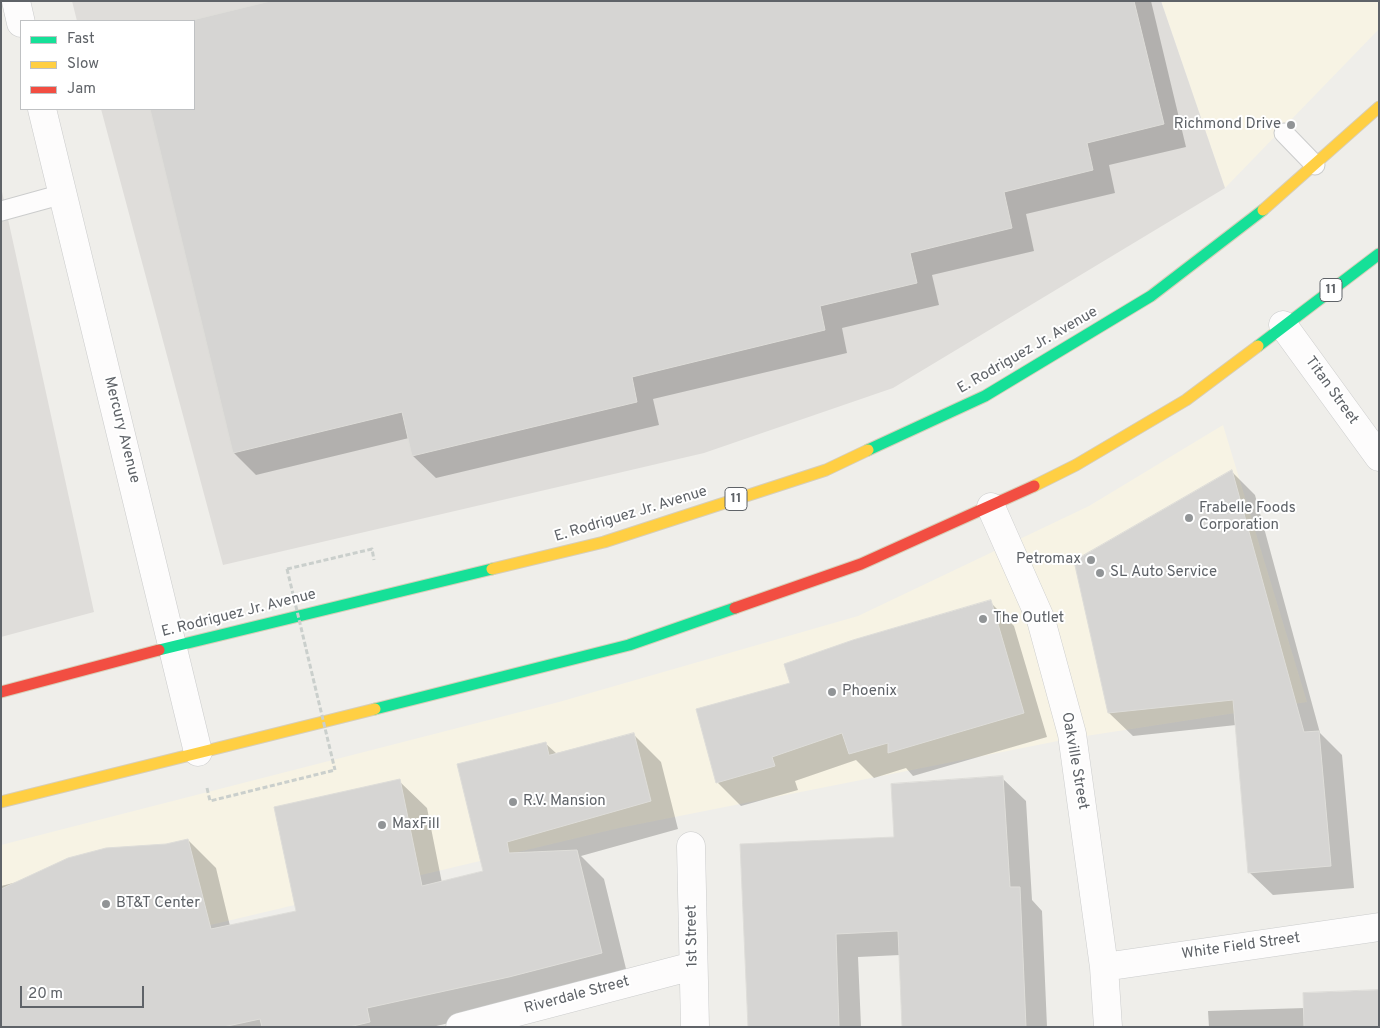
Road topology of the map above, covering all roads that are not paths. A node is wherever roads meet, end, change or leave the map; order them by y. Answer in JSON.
{"nodes":[{"id":1,"x":16,"y":1,"type":"edge"},
{"id":2,"x":20,"y":20,"type":"edge"},
{"id":3,"x":1379,"y":107,"type":"edge"},
{"id":4,"x":42,"y":110,"type":"edge"},
{"id":5,"x":1284,"y":134,"type":"dead end"},
{"id":6,"x":1315,"y":165,"type":"junction"},
{"id":7,"x":63,"y":194,"type":"junction"},
{"id":8,"x":1,"y":211,"type":"edge"},
{"id":9,"x":1379,"y":254,"type":"edge"},
{"id":10,"x":1283,"y":325,"type":"junction"},
{"id":11,"x":1379,"y":457,"type":"edge"},
{"id":12,"x":991,"y":507,"type":"junction"},
{"id":13,"x":173,"y":646,"type":"junction"},
{"id":14,"x":1,"y":692,"type":"edge"},
{"id":15,"x":198,"y":752,"type":"junction"},
{"id":16,"x":1,"y":802,"type":"edge"},
{"id":17,"x":691,"y":846,"type":"dead end"},
{"id":18,"x":1379,"y":927,"type":"edge"},
{"id":19,"x":693,"y":966,"type":"junction"},
{"id":20,"x":1104,"y":967,"type":"junction"},
{"id":21,"x":460,"y":1027,"type":"edge"},
{"id":22,"x":695,"y":1027,"type":"edge"},
{"id":23,"x":1108,"y":1027,"type":"edge"}],
"edges":[{"from":1,"to":2,"type":"street"},
{"from":3,"to":6,"type":"main road","name":"E. Rodriguez Jr. Avenue","number":"11"},
{"from":4,"to":7,"type":"street","name":"Mercury Avenue"},
{"from":5,"to":6,"type":"lane"},
{"from":6,"to":13,"type":"main road","name":"E. Rodriguez Jr. Avenue","number":"11"},
{"from":7,"to":8,"type":"lane"},
{"from":7,"to":13,"type":"street","name":"Mercury Avenue"},
{"from":9,"to":10,"type":"main road","number":"11"},
{"from":10,"to":11,"type":"street","name":"Titan Street"},
{"from":10,"to":12,"type":"main road","number":"11"},
{"from":12,"to":15,"type":"main road","number":"11"},
{"from":12,"to":20,"type":"street","name":"Oakville Street"},
{"from":13,"to":14,"type":"main road","name":"E. Rodriguez Jr. Avenue","number":"11"},
{"from":13,"to":15,"type":"street","name":"Mercury Avenue"},
{"from":15,"to":16,"type":"main road","number":"11"},
{"from":17,"to":19,"type":"street","name":"1st Street"},
{"from":18,"to":20,"type":"street","name":"White Field Street"},
{"from":19,"to":21,"type":"street","name":"Riverdale Street"},
{"from":19,"to":22,"type":"street","name":"1st Street"},
{"from":20,"to":23,"type":"street","name":"Oakville Street"}]}
